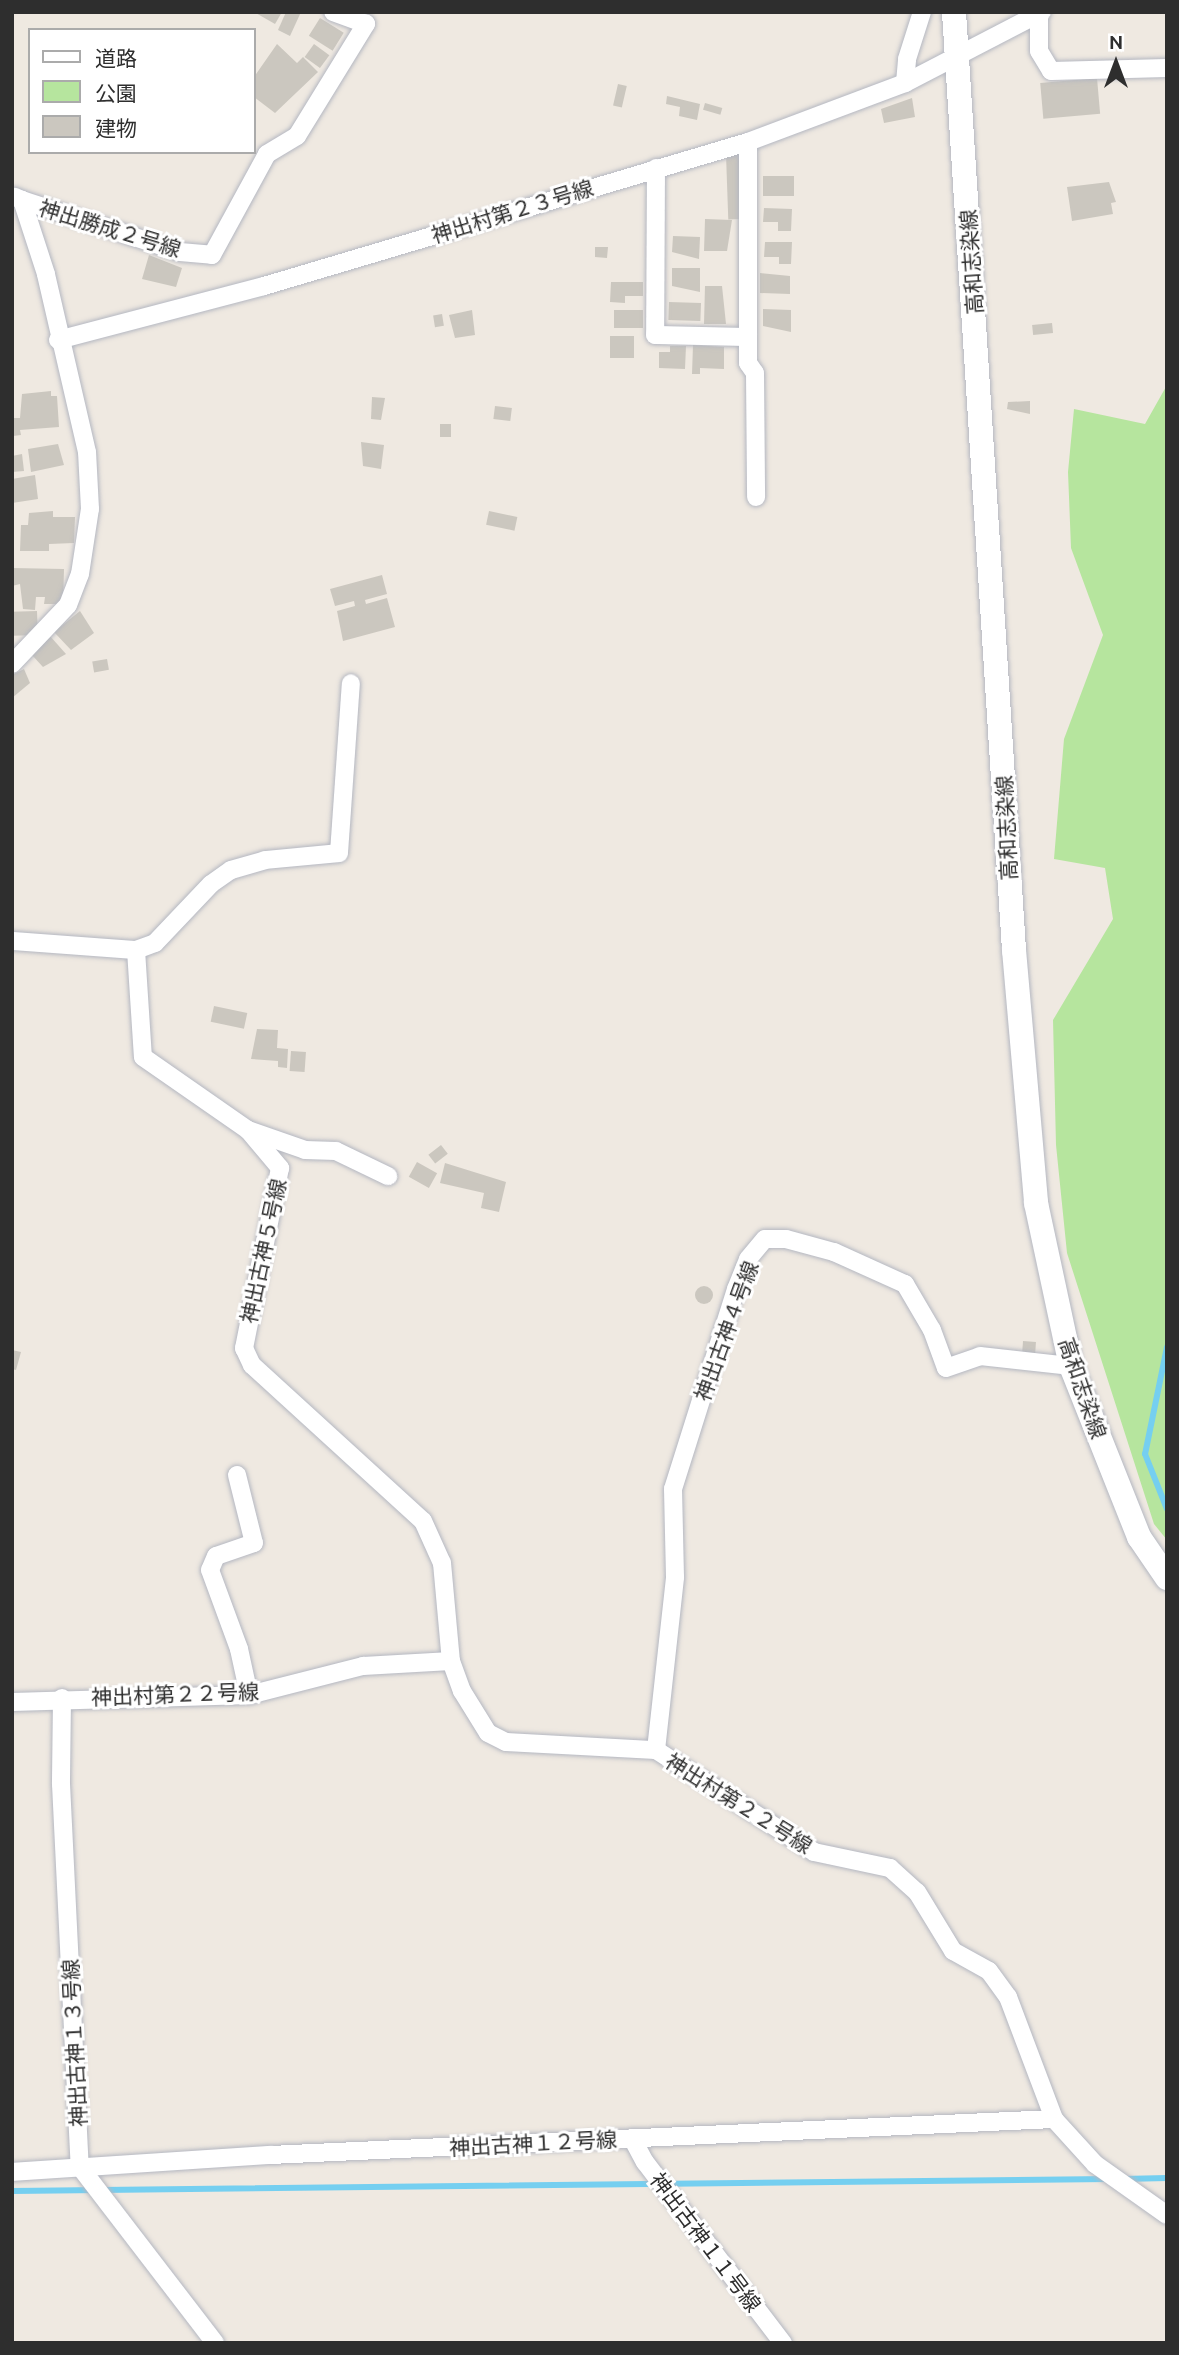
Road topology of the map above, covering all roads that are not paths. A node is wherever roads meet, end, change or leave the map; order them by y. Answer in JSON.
{"nodes":[{"id":1,"x":333,"y":12,"type":"edge"},
{"id":2,"x":922,"y":12,"type":"edge"},
{"id":3,"x":954,"y":12,"type":"edge"},
{"id":4,"x":1040,"y":13,"type":"edge"},
{"id":5,"x":957,"y":54,"type":"junction"},
{"id":6,"x":1167,"y":68,"type":"edge"},
{"id":7,"x":905,"y":83,"type":"junction"},
{"id":8,"x":748,"y":142,"type":"junction"},
{"id":9,"x":656,"y":168,"type":"junction"},
{"id":10,"x":17,"y":197,"type":"edge"},
{"id":11,"x":748,"y":337,"type":"junction"},
{"id":12,"x":58,"y":340,"type":"junction"},
{"id":13,"x":757,"y":497,"type":"dead end"},
{"id":14,"x":12,"y":664,"type":"edge"},
{"id":15,"x":351,"y":683,"type":"dead end"},
{"id":16,"x":12,"y":941,"type":"edge"},
{"id":17,"x":136,"y":950,"type":"junction"},
{"id":18,"x":248,"y":1130,"type":"junction"},
{"id":19,"x":388,"y":1176,"type":"dead end"},
{"id":20,"x":1071,"y":1366,"type":"junction"},
{"id":21,"x":237,"y":1475,"type":"dead end"},
{"id":22,"x":1167,"y":1578,"type":"edge"},
{"id":23,"x":451,"y":1661,"type":"junction"},
{"id":24,"x":248,"y":1695,"type":"junction"},
{"id":25,"x":62,"y":1698,"type":"junction"},
{"id":26,"x":12,"y":1702,"type":"edge"},
{"id":27,"x":656,"y":1750,"type":"junction"},
{"id":28,"x":1054,"y":2119,"type":"junction"},
{"id":29,"x":632,"y":2138,"type":"junction"},
{"id":30,"x":80,"y":2167,"type":"junction"},
{"id":31,"x":12,"y":2172,"type":"edge"},
{"id":32,"x":1167,"y":2215,"type":"edge"},
{"id":33,"x":215,"y":2343,"type":"edge"},
{"id":34,"x":783,"y":2343,"type":"edge"}],
"edges":[{"from":1,"to":10,"type":"street","name":"神出勝成２号線"},
{"from":2,"to":7,"type":"street"},
{"from":3,"to":5,"type":"street","name":"高和志染線"},
{"from":4,"to":5,"type":"street","name":"神出村第２３号線"},
{"from":4,"to":6,"type":"street"},
{"from":5,"to":7,"type":"street","name":"神出村第２３号線"},
{"from":5,"to":20,"type":"street","name":"高和志染線"},
{"from":7,"to":8,"type":"street","name":"神出村第２３号線"},
{"from":8,"to":9,"type":"street","name":"神出村第２３号線"},
{"from":8,"to":11,"type":"street"},
{"from":9,"to":11,"type":"street"},
{"from":9,"to":12,"type":"street","name":"神出村第２３号線"},
{"from":10,"to":12,"type":"street","name":"神出勝成２号線"},
{"from":11,"to":13,"type":"street"},
{"from":12,"to":14,"type":"street","name":"神出勝成２号線"},
{"from":15,"to":17,"type":"street"},
{"from":16,"to":17,"type":"street"},
{"from":17,"to":18,"type":"street","name":"神出古神５号線"},
{"from":18,"to":19,"type":"street"},
{"from":18,"to":23,"type":"street","name":"神出古神５号線"},
{"from":20,"to":22,"type":"street","name":"高和志染線"},
{"from":20,"to":27,"type":"street","name":"神出古神４号線"},
{"from":21,"to":24,"type":"street"},
{"from":23,"to":24,"type":"street","name":"神出村第２２号線"},
{"from":23,"to":27,"type":"street","name":"神出村第２２号線"},
{"from":24,"to":25,"type":"street","name":"神出村第２２号線"},
{"from":25,"to":26,"type":"street","name":"神出村第２２号線"},
{"from":25,"to":30,"type":"street","name":"神出古神１３号線"},
{"from":27,"to":28,"type":"street","name":"神出村第２２号線"},
{"from":28,"to":29,"type":"street","name":"神出古神１２号線"},
{"from":28,"to":32,"type":"street","name":"神出村第２２号線"},
{"from":29,"to":30,"type":"street","name":"神出古神１２号線"},
{"from":29,"to":34,"type":"street","name":"神出古神１１号線"},
{"from":30,"to":31,"type":"street","name":"神出古神１２号線"},
{"from":30,"to":33,"type":"street"}]}
